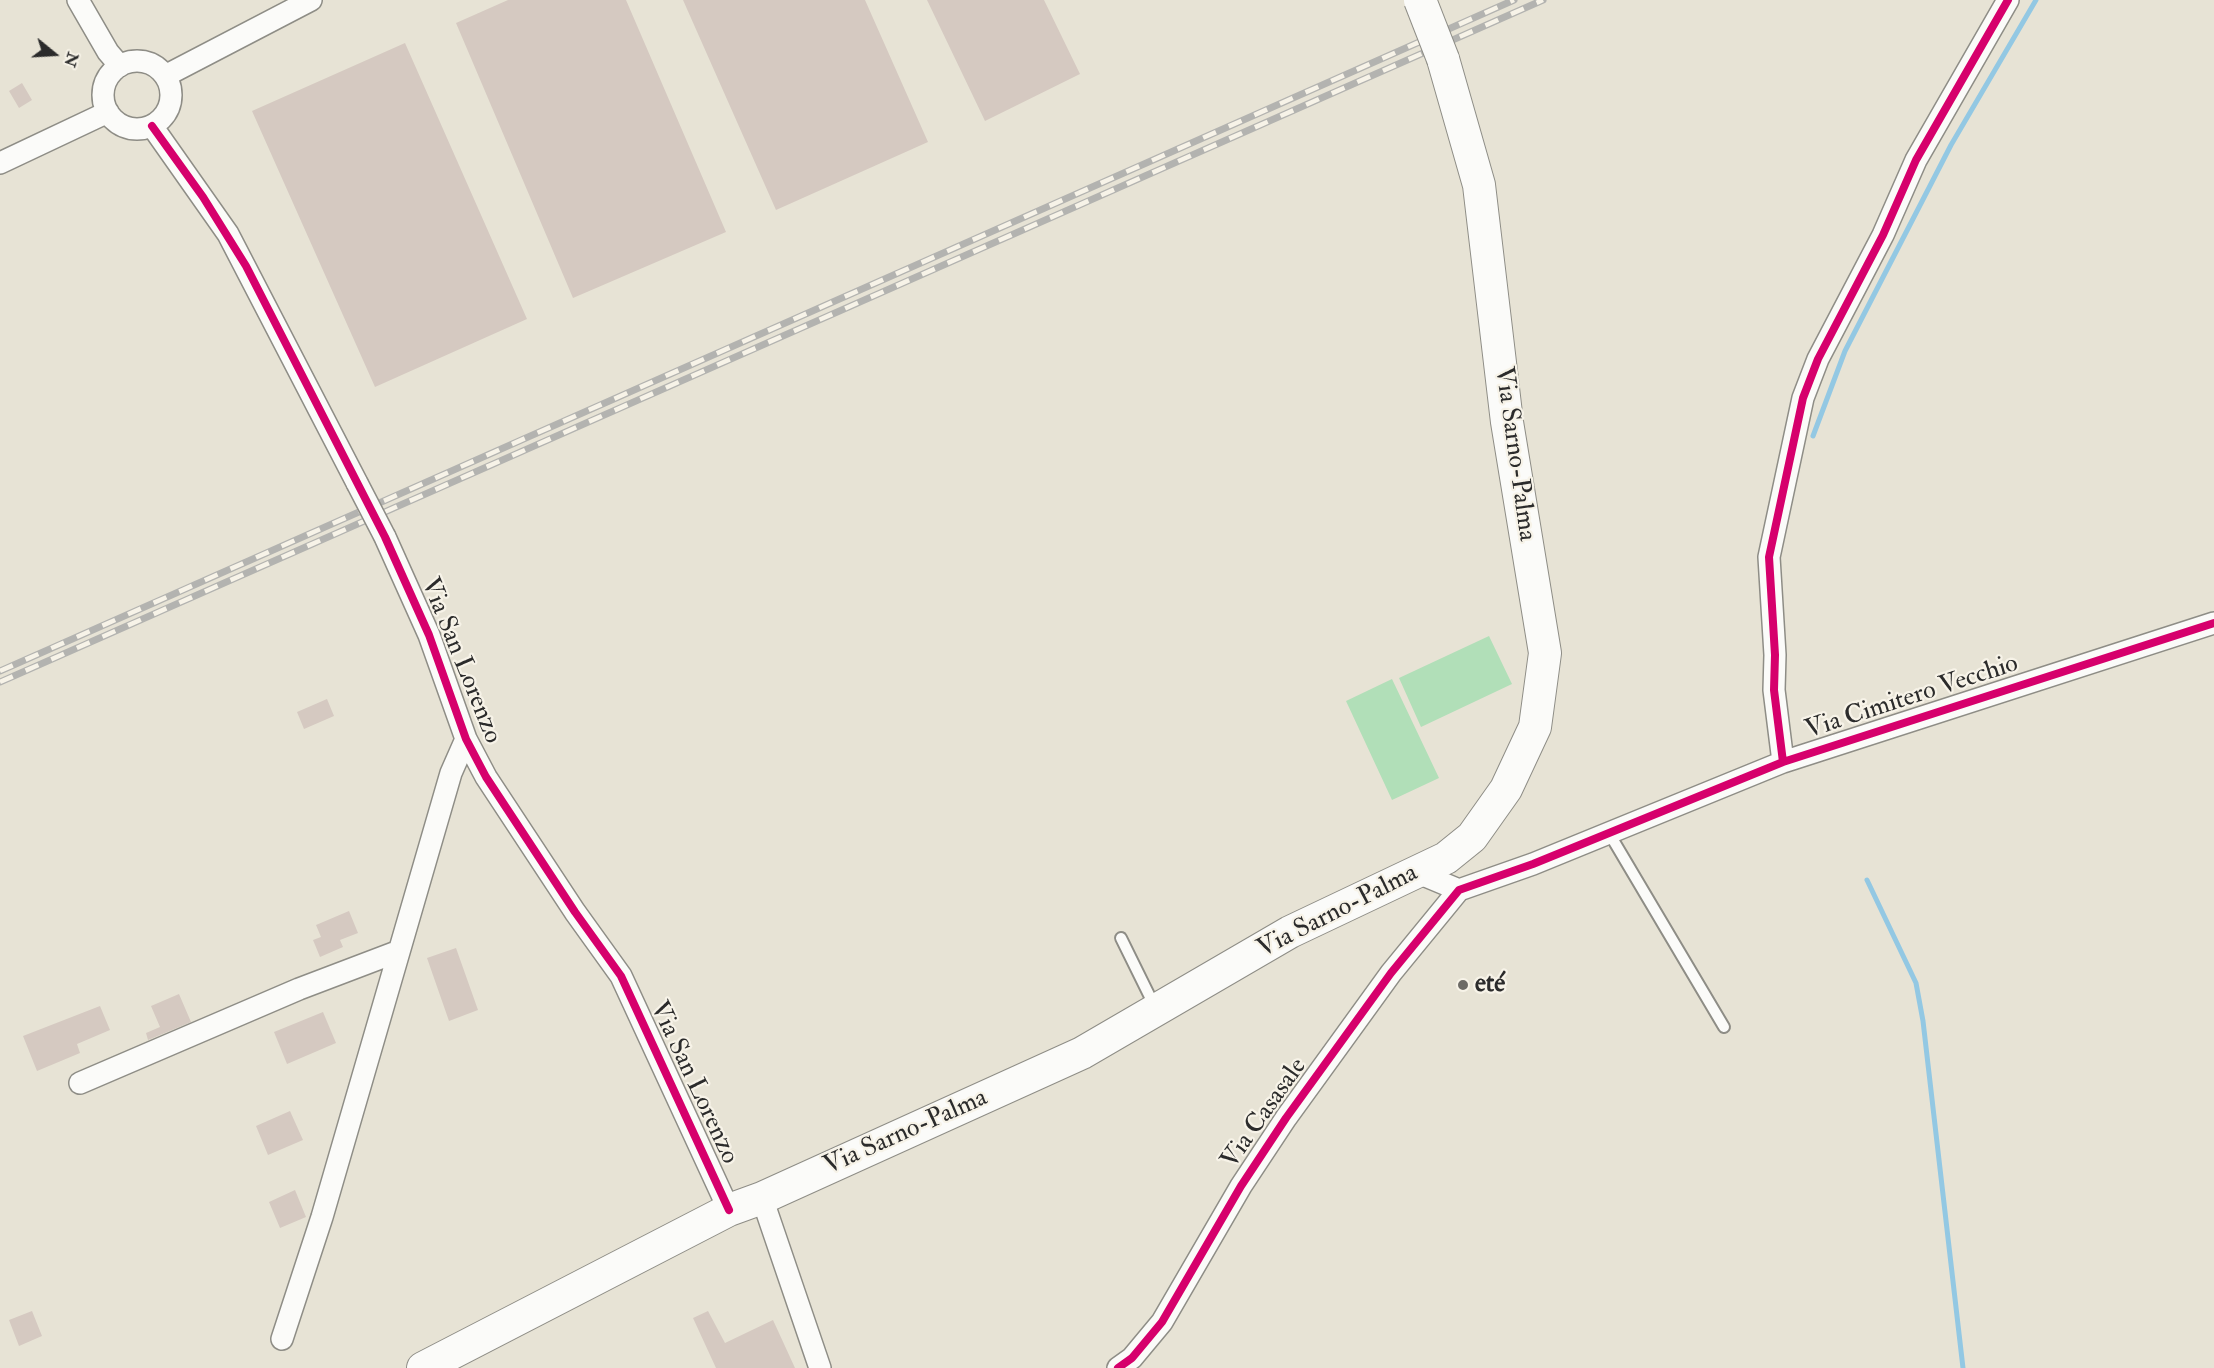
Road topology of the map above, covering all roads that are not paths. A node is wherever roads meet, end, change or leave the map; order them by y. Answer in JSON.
{"nodes":[{"id":1,"x":78,"y":0,"type":"edge"},
{"id":2,"x":311,"y":0,"type":"edge"},
{"id":3,"x":1420,"y":0,"type":"edge"},
{"id":4,"x":2008,"y":0,"type":"edge"},
{"id":5,"x":120,"y":66,"type":"junction"},
{"id":6,"x":165,"y":76,"type":"junction"},
{"id":7,"x":108,"y":112,"type":"junction"},
{"id":8,"x":152,"y":126,"type":"junction"},
{"id":9,"x":0,"y":163,"type":"edge"},
{"id":10,"x":2214,"y":623,"type":"edge"},
{"id":11,"x":466,"y":739,"type":"junction"},
{"id":12,"x":1783,"y":762,"type":"junction"},
{"id":13,"x":1609,"y":833,"type":"junction"},
{"id":14,"x":1416,"y":872,"type":"junction"},
{"id":15,"x":1459,"y":890,"type":"junction"},
{"id":16,"x":1120,"y":938,"type":"dead end"},
{"id":17,"x":399,"y":951,"type":"junction"},
{"id":18,"x":1157,"y":1010,"type":"junction"},
{"id":19,"x":1724,"y":1027,"type":"dead end"},
{"id":20,"x":80,"y":1083,"type":"dead end"},
{"id":21,"x":762,"y":1198,"type":"junction"},
{"id":22,"x":729,"y":1210,"type":"junction"},
{"id":23,"x":282,"y":1339,"type":"dead end"},
{"id":24,"x":423,"y":1368,"type":"edge"},
{"id":25,"x":820,"y":1368,"type":"edge"},
{"id":26,"x":1118,"y":1368,"type":"edge"}],
"edges":[{"from":1,"to":5,"type":"street"},
{"from":2,"to":6,"type":"street"},
{"from":3,"to":14,"type":"main road","name":"Via Sarno-Palma","bridge":true},
{"from":4,"to":12,"type":"street"},
{"from":5,"to":6,"type":"street"},
{"from":5,"to":7,"type":"street"},
{"from":6,"to":8,"type":"street"},
{"from":7,"to":8,"type":"street"},
{"from":7,"to":9,"type":"street"},
{"from":8,"to":11,"type":"street","name":"Via San Lorenzo","bridge":true},
{"from":10,"to":12,"type":"street","name":"Via Cimitero Vecchio"},
{"from":11,"to":17,"type":"street"},
{"from":11,"to":22,"type":"street","name":"Via San Lorenzo"},
{"from":12,"to":13,"type":"street","name":"Via Cimitero Vecchio"},
{"from":13,"to":15,"type":"street","name":"Via Cimitero Vecchio"},
{"from":13,"to":19,"type":"lane"},
{"from":14,"to":15,"type":"street"},
{"from":14,"to":18,"type":"main road","name":"Via Sarno-Palma"},
{"from":15,"to":26,"type":"street","name":"Via Casasale"},
{"from":16,"to":18,"type":"lane"},
{"from":17,"to":20,"type":"street"},
{"from":17,"to":23,"type":"street"},
{"from":18,"to":21,"type":"main road","name":"Via Sarno-Palma"},
{"from":21,"to":22,"type":"main road","name":"Via Sarno-Palma"},
{"from":21,"to":25,"type":"street"},
{"from":22,"to":24,"type":"main road","name":"Via Sarno-Palma"}]}
